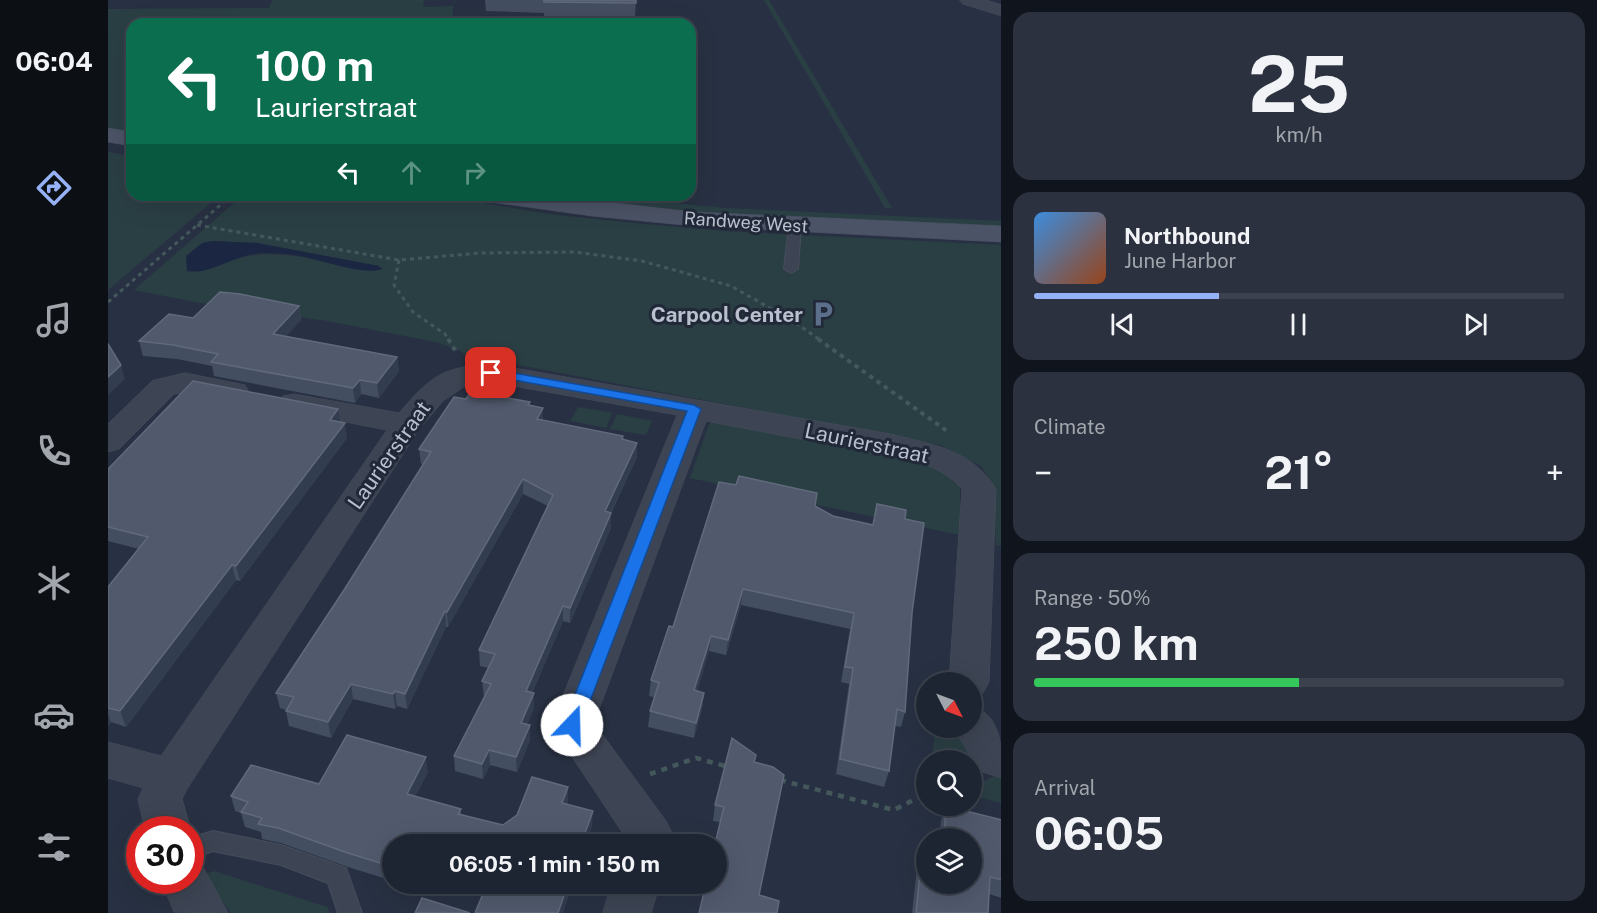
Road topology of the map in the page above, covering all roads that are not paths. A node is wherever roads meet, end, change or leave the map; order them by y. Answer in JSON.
{"nodes":[{"id":1,"x":969,"y":0,"type":"edge"},
{"id":2,"x":1001,"y":11,"type":"edge"},
{"id":3,"x":108,"y":135,"type":"edge"},
{"id":4,"x":126,"y":138,"type":"edge"},
{"id":5,"x":534,"y":201,"type":"edge"},
{"id":6,"x":795,"y":225,"type":"junction"},
{"id":7,"x":1001,"y":234,"type":"edge"},
{"id":8,"x":791,"y":269,"type":"dead end"},
{"id":9,"x":694,"y":409,"type":"junction"},
{"id":10,"x":407,"y":424,"type":"junction"},
{"id":11,"x":108,"y":442,"type":"edge"},
{"id":12,"x":970,"y":672,"type":"edge"},
{"id":13,"x":982,"y":738,"type":"edge"},
{"id":14,"x":108,"y":760,"type":"edge"},
{"id":15,"x":1001,"y":760,"type":"edge"},
{"id":16,"x":171,"y":777,"type":"junction"},
{"id":17,"x":164,"y":816,"type":"edge"},
{"id":18,"x":649,"y":834,"type":"edge"},
{"id":19,"x":204,"y":844,"type":"edge"},
{"id":20,"x":191,"y":894,"type":"edge"},
{"id":21,"x":633,"y":894,"type":"edge"},
{"id":22,"x":204,"y":913,"type":"edge"},
{"id":23,"x":350,"y":913,"type":"edge"},
{"id":24,"x":627,"y":913,"type":"edge"}],
"edges":[{"from":1,"to":2,"type":"street"},
{"from":3,"to":4,"type":"street"},
{"from":5,"to":6,"type":"street","name":"Randweg West"},
{"from":6,"to":7,"type":"street","name":"Randweg West"},
{"from":6,"to":8,"type":"lane"},
{"from":9,"to":10,"type":"street","name":"Laurierstraat"},
{"from":9,"to":12,"type":"street","name":"Laurierstraat"},
{"from":9,"to":18,"type":"street"},
{"from":10,"to":11,"type":"street"},
{"from":10,"to":16,"type":"street","name":"Laurierstraat"},
{"from":13,"to":15,"type":"street"},
{"from":14,"to":16,"type":"street"},
{"from":16,"to":17,"type":"street","name":"Laurierstraat"},
{"from":19,"to":23,"type":"lane"},
{"from":20,"to":22,"type":"street"},
{"from":21,"to":24,"type":"street"}]}
